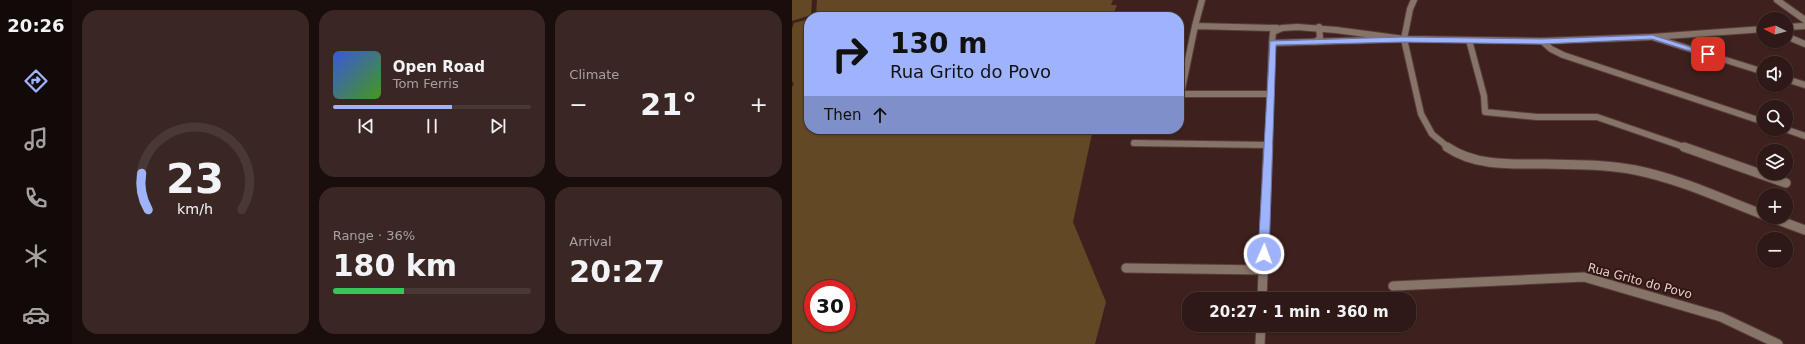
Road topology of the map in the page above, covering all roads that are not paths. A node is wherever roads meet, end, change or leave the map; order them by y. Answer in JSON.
{"nodes":[{"id":1,"x":1202,"y":0,"type":"edge"},
{"id":2,"x":1414,"y":0,"type":"edge"},
{"id":3,"x":1777,"y":0,"type":"edge"},
{"id":4,"x":1805,"y":20,"type":"edge"},
{"id":5,"x":1195,"y":26,"type":"junction"},
{"id":6,"x":1805,"y":26,"type":"edge"},
{"id":7,"x":1793,"y":27,"type":"edge"},
{"id":8,"x":1277,"y":28,"type":"junction"},
{"id":9,"x":1319,"y":28,"type":"junction"},
{"id":10,"x":1258,"y":29,"type":"junction"},
{"id":11,"x":1757,"y":30,"type":"edge"},
{"id":12,"x":1652,"y":37,"type":"junction"},
{"id":13,"x":1273,"y":39,"type":"junction"},
{"id":14,"x":1793,"y":39,"type":"edge"},
{"id":15,"x":1404,"y":40,"type":"junction"},
{"id":16,"x":1469,"y":40,"type":"junction"},
{"id":17,"x":1315,"y":42,"type":"junction"},
{"id":18,"x":1542,"y":42,"type":"junction"},
{"id":19,"x":1805,"y":44,"type":"edge"},
{"id":20,"x":1757,"y":70,"type":"edge"},
{"id":21,"x":1184,"y":79,"type":"edge"},
{"id":22,"x":1793,"y":81,"type":"edge"},
{"id":23,"x":1805,"y":85,"type":"edge"},
{"id":24,"x":1184,"y":94,"type":"edge"},
{"id":25,"x":1270,"y":94,"type":"junction"},
{"id":26,"x":1757,"y":120,"type":"edge"},
{"id":27,"x":1793,"y":132,"type":"edge"},
{"id":28,"x":1805,"y":136,"type":"edge"},
{"id":29,"x":1134,"y":143,"type":"dead end"},
{"id":30,"x":1268,"y":145,"type":"junction"},
{"id":31,"x":1786,"y":183,"type":"dead end"},
{"id":32,"x":1757,"y":212,"type":"edge"},
{"id":33,"x":1789,"y":224,"type":"edge"},
{"id":34,"x":1805,"y":230,"type":"edge"},
{"id":35,"x":1126,"y":268,"type":"dead end"},
{"id":36,"x":1263,"y":270,"type":"junction"},
{"id":37,"x":1393,"y":286,"type":"dead end"},
{"id":38,"x":1262,"y":292,"type":"edge"},
{"id":39,"x":1261,"y":332,"type":"edge"},
{"id":40,"x":1260,"y":344,"type":"edge"},
{"id":41,"x":1778,"y":344,"type":"edge"}],
"edges":[{"from":1,"to":5,"type":"street"},
{"from":2,"to":15,"type":"street"},
{"from":3,"to":4,"type":"street"},
{"from":5,"to":10,"type":"street"},
{"from":5,"to":21,"type":"street"},
{"from":6,"to":7,"type":"street"},
{"from":8,"to":9,"type":"street"},
{"from":8,"to":10,"type":"street"},
{"from":8,"to":13,"type":"street"},
{"from":9,"to":15,"type":"street"},
{"from":9,"to":17,"type":"street"},
{"from":10,"to":13,"type":"street"},
{"from":11,"to":12,"type":"street"},
{"from":12,"to":18,"type":"street"},
{"from":12,"to":20,"type":"street"},
{"from":13,"to":17,"type":"street"},
{"from":13,"to":25,"type":"street"},
{"from":14,"to":19,"type":"street"},
{"from":15,"to":16,"type":"street"},
{"from":15,"to":17,"type":"street"},
{"from":15,"to":32,"type":"street"},
{"from":16,"to":18,"type":"street"},
{"from":16,"to":31,"type":"street"},
{"from":18,"to":26,"type":"street"},
{"from":22,"to":23,"type":"street"},
{"from":24,"to":25,"type":"street"},
{"from":25,"to":30,"type":"street"},
{"from":27,"to":28,"type":"street"},
{"from":29,"to":30,"type":"street"},
{"from":30,"to":36,"type":"street"},
{"from":33,"to":34,"type":"street"},
{"from":35,"to":36,"type":"street"},
{"from":36,"to":38,"type":"street"},
{"from":37,"to":41,"type":"street","name":"Rua Grito do Povo"},
{"from":39,"to":40,"type":"street"}]}
